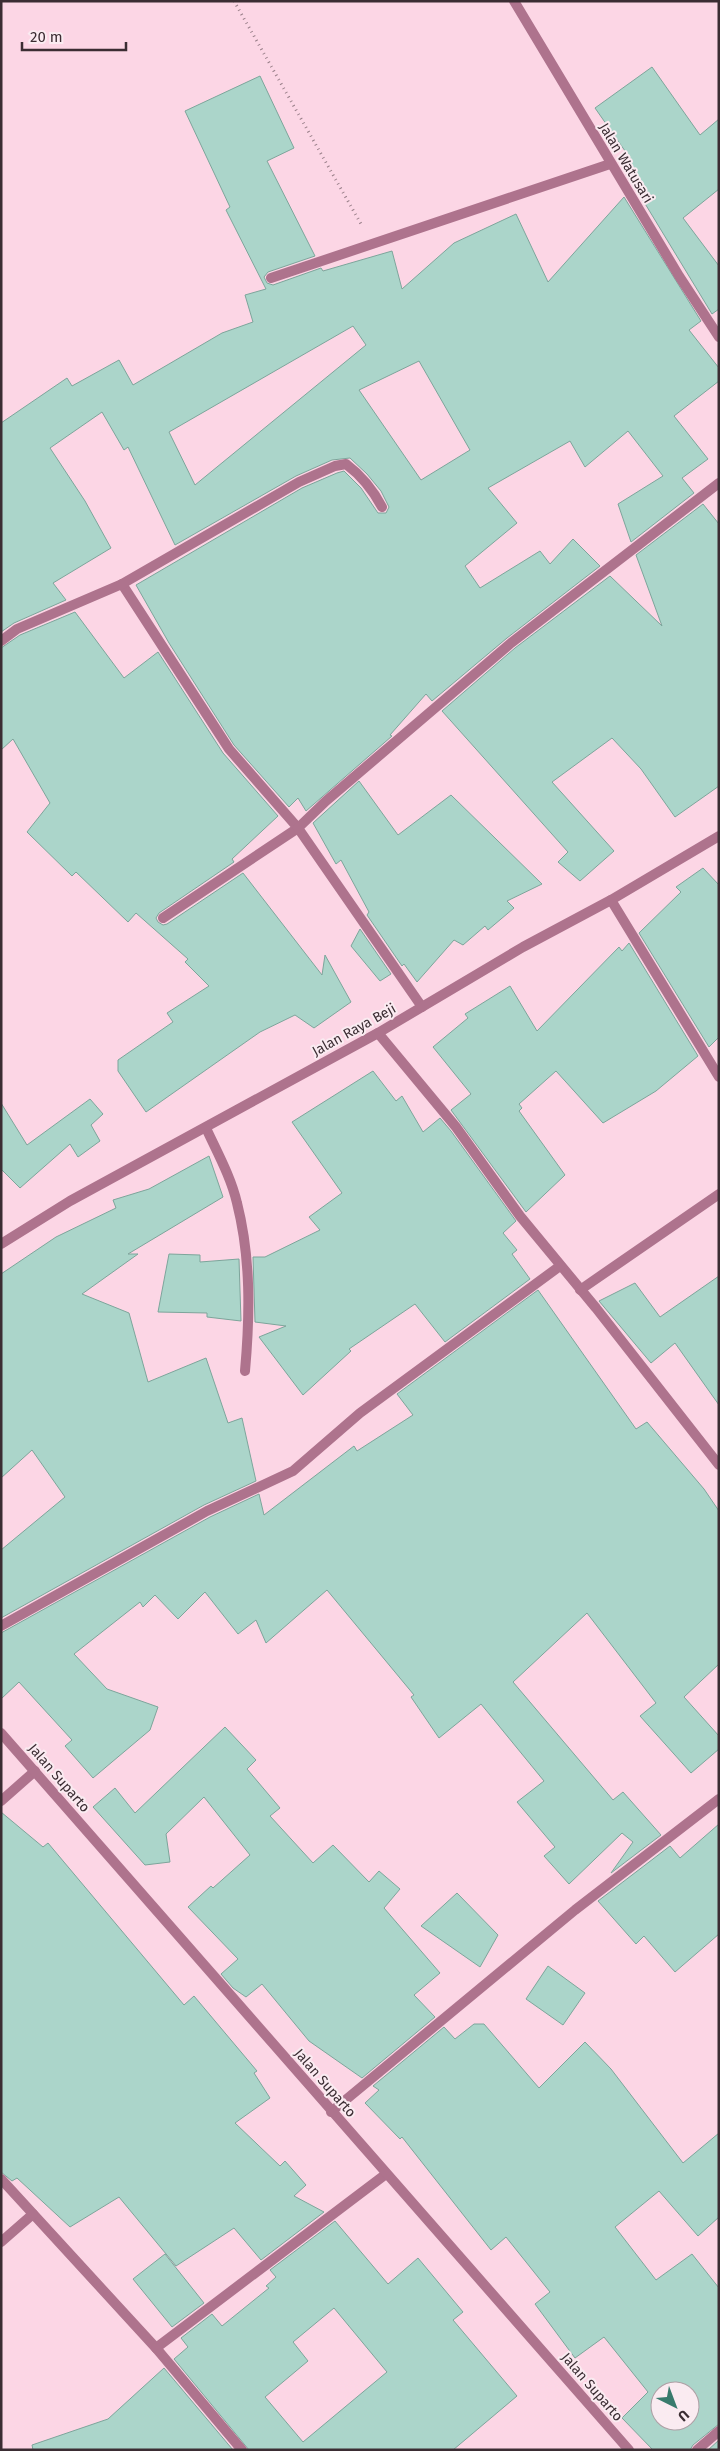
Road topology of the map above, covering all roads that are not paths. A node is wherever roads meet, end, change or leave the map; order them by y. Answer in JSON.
{"nodes":[{"id":1,"x":514,"y":1,"type":"edge"},
{"id":2,"x":610,"y":164,"type":"junction"},
{"id":3,"x":271,"y":278,"type":"dead end"},
{"id":4,"x":718,"y":332,"type":"edge"},
{"id":5,"x":719,"y":483,"type":"edge"},
{"id":6,"x":382,"y":507,"type":"dead end"},
{"id":7,"x":122,"y":584,"type":"junction"},
{"id":8,"x":1,"y":642,"type":"edge"},
{"id":9,"x":298,"y":828,"type":"junction"},
{"id":10,"x":719,"y":836,"type":"edge"},
{"id":11,"x":611,"y":900,"type":"junction"},
{"id":12,"x":163,"y":918,"type":"dead end"},
{"id":13,"x":422,"y":1007,"type":"junction"},
{"id":14,"x":378,"y":1033,"type":"junction"},
{"id":15,"x":719,"y":1077,"type":"edge"},
{"id":16,"x":206,"y":1128,"type":"junction"},
{"id":17,"x":719,"y":1194,"type":"edge"},
{"id":18,"x":1,"y":1244,"type":"edge"},
{"id":19,"x":560,"y":1266,"type":"junction"},
{"id":20,"x":580,"y":1290,"type":"junction"},
{"id":21,"x":245,"y":1371,"type":"dead end"},
{"id":22,"x":719,"y":1465,"type":"edge"},
{"id":23,"x":1,"y":1626,"type":"edge"},
{"id":24,"x":1,"y":1732,"type":"edge"},
{"id":25,"x":35,"y":1772,"type":"junction"},
{"id":26,"x":719,"y":1800,"type":"edge"},
{"id":27,"x":1,"y":1801,"type":"edge"},
{"id":28,"x":331,"y":2112,"type":"junction"},
{"id":29,"x":386,"y":2174,"type":"junction"},
{"id":30,"x":1,"y":2179,"type":"edge"},
{"id":31,"x":33,"y":2214,"type":"junction"},
{"id":32,"x":1,"y":2242,"type":"edge"},
{"id":33,"x":156,"y":2348,"type":"junction"},
{"id":34,"x":719,"y":2431,"type":"edge"},
{"id":35,"x":242,"y":2450,"type":"edge"},
{"id":36,"x":629,"y":2450,"type":"edge"},
{"id":37,"x":697,"y":2450,"type":"edge"}],
"edges":[{"from":1,"to":2,"type":"street","name":"Jalan Watusari"},
{"from":2,"to":3,"type":"street"},
{"from":2,"to":4,"type":"street","name":"Jalan Watusari"},
{"from":5,"to":9,"type":"street"},
{"from":6,"to":7,"type":"street"},
{"from":7,"to":8,"type":"street"},
{"from":7,"to":9,"type":"street"},
{"from":9,"to":12,"type":"street"},
{"from":9,"to":13,"type":"street"},
{"from":10,"to":11,"type":"street","name":"Jalan Raya Beji"},
{"from":11,"to":13,"type":"street","name":"Jalan Raya Beji"},
{"from":11,"to":15,"type":"street"},
{"from":13,"to":14,"type":"street","name":"Jalan Raya Beji"},
{"from":14,"to":16,"type":"street","name":"Jalan Raya Beji"},
{"from":14,"to":19,"type":"street"},
{"from":16,"to":18,"type":"street","name":"Jalan Raya Beji"},
{"from":16,"to":21,"type":"street"},
{"from":17,"to":20,"type":"street"},
{"from":19,"to":20,"type":"street"},
{"from":19,"to":23,"type":"street"},
{"from":20,"to":22,"type":"street"},
{"from":24,"to":25,"type":"street","name":"Jalan Suparto"},
{"from":25,"to":27,"type":"street"},
{"from":25,"to":28,"type":"street","name":"Jalan Suparto"},
{"from":26,"to":28,"type":"street"},
{"from":28,"to":29,"type":"street","name":"Jalan Suparto"},
{"from":29,"to":33,"type":"street"},
{"from":29,"to":36,"type":"street","name":"Jalan Suparto"},
{"from":30,"to":31,"type":"street"},
{"from":31,"to":32,"type":"street"},
{"from":31,"to":33,"type":"street"},
{"from":33,"to":35,"type":"street"},
{"from":34,"to":37,"type":"street"}]}
